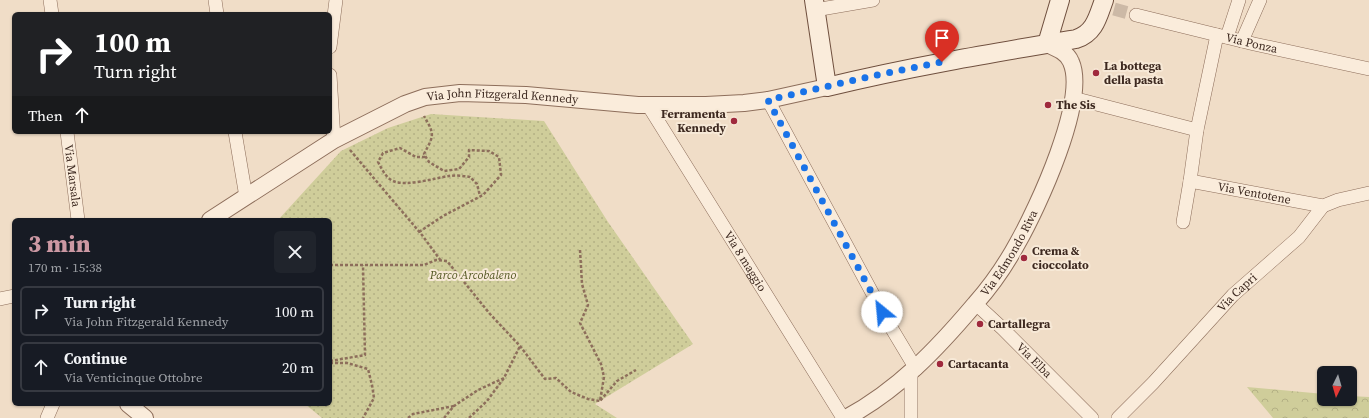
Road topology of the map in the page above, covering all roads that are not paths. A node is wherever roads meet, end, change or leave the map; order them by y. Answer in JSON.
{"nodes":[{"id":1,"x":50,"y":0,"type":"edge"},
{"id":2,"x":215,"y":0,"type":"edge"},
{"id":3,"x":336,"y":0,"type":"edge"},
{"id":4,"x":873,"y":0,"type":"edge"},
{"id":5,"x":1060,"y":0,"type":"edge"},
{"id":6,"x":1239,"y":0,"type":"edge"},
{"id":7,"x":1260,"y":0,"type":"edge"},
{"id":8,"x":814,"y":5,"type":"edge"},
{"id":9,"x":1106,"y":5,"type":"edge"},
{"id":10,"x":52,"y":12,"type":"edge"},
{"id":11,"x":217,"y":12,"type":"edge"},
{"id":12,"x":1136,"y":14,"type":"tunnel mouth"},
{"id":13,"x":332,"y":31,"type":"edge"},
{"id":14,"x":1222,"y":36,"type":"junction"},
{"id":15,"x":1242,"y":41,"type":"junction"},
{"id":16,"x":1047,"y":44,"type":"junction"},
{"id":17,"x":1369,"y":69,"type":"edge"},
{"id":18,"x":827,"y":87,"type":"junction"},
{"id":19,"x":332,"y":93,"type":"edge"},
{"id":20,"x":1073,"y":98,"type":"junction"},
{"id":21,"x":768,"y":100,"type":"junction"},
{"id":22,"x":648,"y":105,"type":"junction"},
{"id":23,"x":1197,"y":130,"type":"junction"},
{"id":24,"x":67,"y":134,"type":"edge"},
{"id":25,"x":236,"y":134,"type":"edge"},
{"id":26,"x":337,"y":139,"type":"junction"},
{"id":27,"x":1190,"y":182,"type":"junction"},
{"id":28,"x":1369,"y":193,"type":"edge"},
{"id":29,"x":246,"y":197,"type":"junction"},
{"id":30,"x":1323,"y":206,"type":"junction"},
{"id":31,"x":78,"y":218,"type":"edge"},
{"id":32,"x":213,"y":218,"type":"edge"},
{"id":33,"x":1183,"y":222,"type":"dead end"},
{"id":34,"x":12,"y":296,"type":"edge"},
{"id":35,"x":0,"y":299,"type":"edge"},
{"id":36,"x":976,"y":304,"type":"junction"},
{"id":37,"x":914,"y":371,"type":"junction"},
{"id":38,"x":52,"y":406,"type":"edge"},
{"id":39,"x":130,"y":406,"type":"edge"},
{"id":40,"x":46,"y":418,"type":"edge"},
{"id":41,"x":145,"y":418,"type":"edge"},
{"id":42,"x":843,"y":418,"type":"edge"},
{"id":43,"x":846,"y":418,"type":"edge"},
{"id":44,"x":911,"y":418,"type":"edge"},
{"id":45,"x":1092,"y":418,"type":"edge"},
{"id":46,"x":1118,"y":418,"type":"edge"}],
"edges":[{"from":1,"to":10,"type":"street"},
{"from":2,"to":11,"type":"street"},
{"from":3,"to":13,"type":"street"},
{"from":4,"to":8,"type":"street"},
{"from":5,"to":16,"type":"main road"},
{"from":6,"to":14,"type":"street"},
{"from":7,"to":15,"type":"street"},
{"from":8,"to":18,"type":"main road"},
{"from":9,"to":16,"type":"main road"},
{"from":12,"to":14,"type":"street","name":"Via Ponza"},
{"from":14,"to":15,"type":"street","name":"Via Ponza"},
{"from":14,"to":23,"type":"street"},
{"from":15,"to":17,"type":"street","name":"Via Ponza"},
{"from":16,"to":18,"type":"main road"},
{"from":16,"to":20,"type":"street","name":"Via Edmondo Riva"},
{"from":18,"to":21,"type":"street","name":"Via John Fitzgerald Kennedy"},
{"from":19,"to":26,"type":"street"},
{"from":20,"to":23,"type":"street"},
{"from":20,"to":36,"type":"street","name":"Via Edmondo Riva"},
{"from":21,"to":22,"type":"street","name":"Via John Fitzgerald Kennedy"},
{"from":21,"to":37,"type":"street"},
{"from":22,"to":26,"type":"street","name":"Via John Fitzgerald Kennedy"},
{"from":22,"to":42,"type":"street","name":"Via 8 maggio"},
{"from":23,"to":27,"type":"street"},
{"from":24,"to":31,"type":"street","name":"Via Marsala"},
{"from":25,"to":29,"type":"street"},
{"from":26,"to":29,"type":"street","name":"Via John Fitzgerald Kennedy"},
{"from":27,"to":30,"type":"street","name":"Via Ventotene"},
{"from":27,"to":33,"type":"street"},
{"from":28,"to":30,"type":"street"},
{"from":29,"to":32,"type":"street","name":"Via John Fitzgerald Kennedy"},
{"from":30,"to":46,"type":"street","name":"Via Capri"},
{"from":34,"to":35,"type":"street"},
{"from":36,"to":37,"type":"street","name":"Via Edmondo Riva"},
{"from":36,"to":45,"type":"street","name":"Via Elba"},
{"from":37,"to":43,"type":"street","name":"Via Edmondo Riva"},
{"from":37,"to":44,"type":"street"},
{"from":38,"to":40,"type":"street"},
{"from":39,"to":41,"type":"street"}]}
